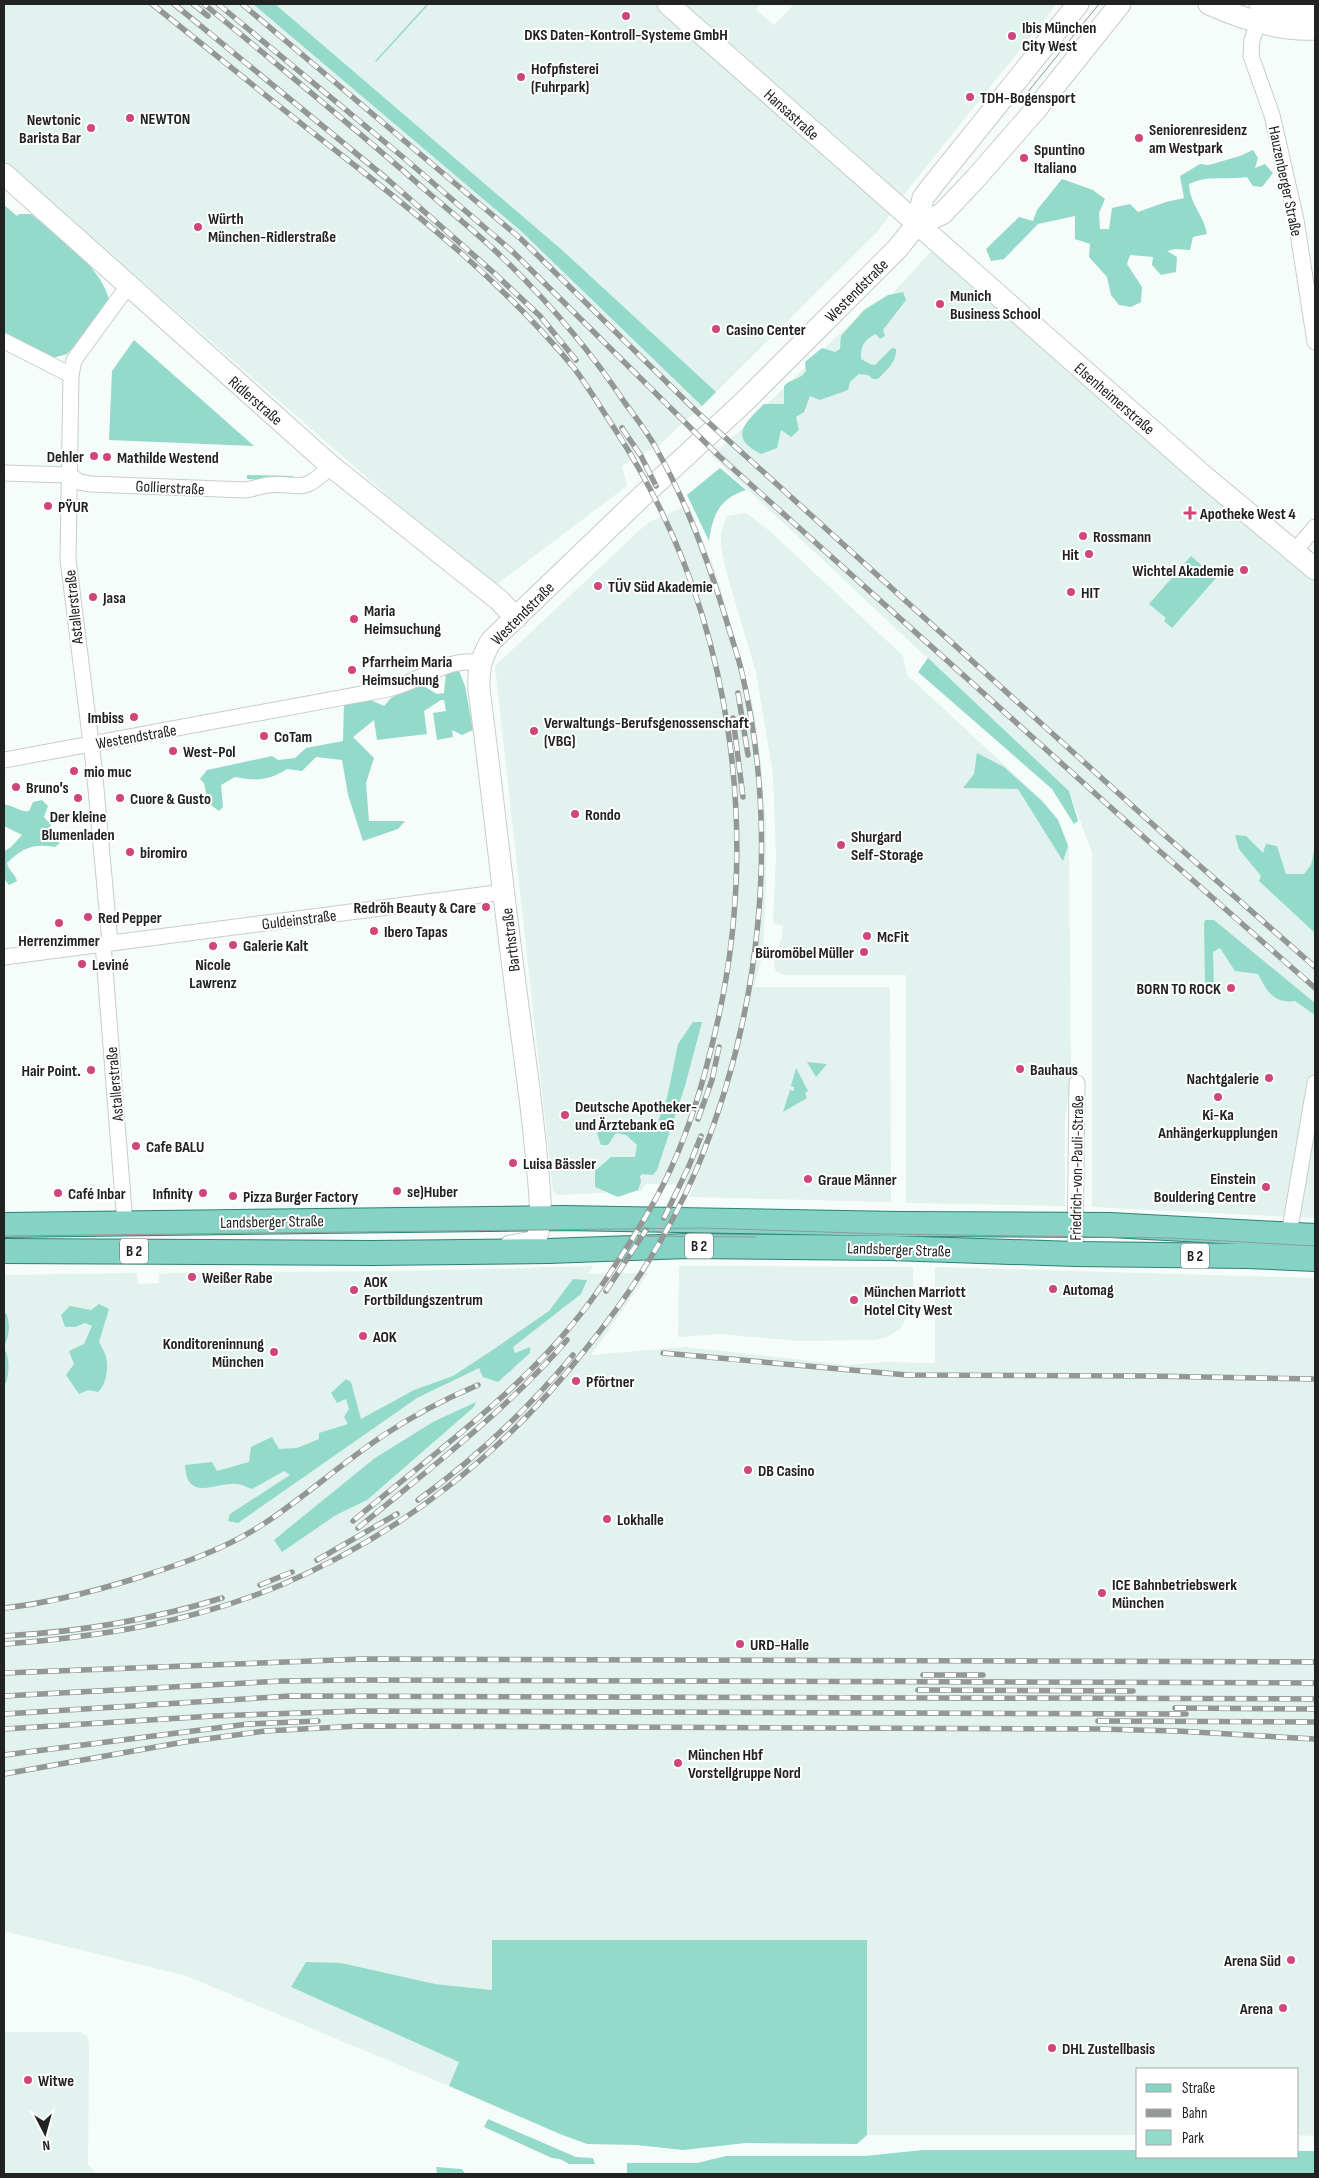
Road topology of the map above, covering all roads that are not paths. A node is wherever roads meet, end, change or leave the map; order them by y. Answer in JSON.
{"nodes":[{"id":1,"x":668,"y":4,"type":"edge"},
{"id":2,"x":1078,"y":4,"type":"edge"},
{"id":3,"x":1120,"y":4,"type":"edge"},
{"id":4,"x":1209,"y":4,"type":"edge"},
{"id":5,"x":1315,"y":9,"type":"edge"},
{"id":6,"x":1259,"y":13,"type":"edge"},
{"id":7,"x":1315,"y":29,"type":"edge"},
{"id":8,"x":4,"y":174,"type":"edge"},
{"id":9,"x":917,"y":224,"type":"junction"},
{"id":10,"x":128,"y":286,"type":"junction"},
{"id":11,"x":4,"y":341,"type":"edge"},
{"id":12,"x":1315,"y":342,"type":"edge"},
{"id":13,"x":71,"y":375,"type":"junction"},
{"id":14,"x":325,"y":472,"type":"junction"},
{"id":15,"x":4,"y":474,"type":"edge"},
{"id":16,"x":70,"y":475,"type":"junction"},
{"id":17,"x":1315,"y":527,"type":"edge"},
{"id":18,"x":1294,"y":552,"type":"junction"},
{"id":19,"x":1315,"y":569,"type":"edge"},
{"id":20,"x":516,"y":618,"type":"junction"},
{"id":21,"x":480,"y":663,"type":"junction"},
{"id":22,"x":91,"y":744,"type":"junction"},
{"id":23,"x":4,"y":760,"type":"edge"},
{"id":24,"x":504,"y":892,"type":"junction"},
{"id":25,"x":107,"y":943,"type":"junction"},
{"id":26,"x":4,"y":957,"type":"edge"},
{"id":27,"x":1077,"y":1082,"type":"dead end"},
{"id":28,"x":1315,"y":1082,"type":"edge"},
{"id":29,"x":540,"y":1218,"type":"junction"},
{"id":30,"x":4,"y":1224,"type":"edge"},
{"id":31,"x":125,"y":1224,"type":"junction"},
{"id":32,"x":1075,"y":1224,"type":"junction"},
{"id":33,"x":1289,"y":1234,"type":"junction"},
{"id":34,"x":1315,"y":1236,"type":"edge"},
{"id":35,"x":4,"y":1251,"type":"edge"},
{"id":36,"x":482,"y":1252,"type":"junction"},
{"id":37,"x":1074,"y":1254,"type":"junction"},
{"id":38,"x":1315,"y":1259,"type":"edge"}],
"edges":[{"from":1,"to":9,"type":"street","name":"Hansastraße"},
{"from":2,"to":9,"type":"street","name":"Westendstraße"},
{"from":3,"to":9,"type":"street","name":"Westendstraße"},
{"from":4,"to":6,"type":"street"},
{"from":5,"to":6,"type":"street"},
{"from":6,"to":7,"type":"street"},
{"from":6,"to":12,"type":"street","name":"Hauzenberger Straße"},
{"from":8,"to":10,"type":"street","name":"Ridlerstraße"},
{"from":9,"to":18,"type":"street","name":"Elsenheimerstraße"},
{"from":9,"to":20,"type":"street","name":"Westendstraße"},
{"from":10,"to":13,"type":"street","name":"Astallerstraße"},
{"from":10,"to":14,"type":"street","name":"Ridlerstraße"},
{"from":11,"to":13,"type":"street"},
{"from":13,"to":16,"type":"street","name":"Astallerstraße"},
{"from":14,"to":16,"type":"street","name":"Gollierstraße"},
{"from":14,"to":20,"type":"street","name":"Ridlerstraße"},
{"from":15,"to":16,"type":"street","name":"Gollierstraße"},
{"from":16,"to":22,"type":"street","name":"Astallerstraße"},
{"from":17,"to":18,"type":"street"},
{"from":18,"to":19,"type":"street","name":"Elsenheimerstraße"},
{"from":20,"to":21,"type":"street","name":"Westendstraße"},
{"from":21,"to":22,"type":"street","name":"Westendstraße"},
{"from":21,"to":24,"type":"street","name":"Barthstraße"},
{"from":22,"to":23,"type":"street","name":"Westendstraße"},
{"from":22,"to":25,"type":"street","name":"Astallerstraße"},
{"from":24,"to":25,"type":"street","name":"Guldeinstraße"},
{"from":24,"to":29,"type":"street","name":"Barthstraße"},
{"from":25,"to":26,"type":"street","name":"Guldeinstraße"},
{"from":25,"to":31,"type":"street","name":"Astallerstraße"},
{"from":27,"to":32,"type":"street","name":"Friedrich-von-Pauli-Straße"},
{"from":28,"to":33,"type":"street"},
{"from":29,"to":31,"type":"main road","name":"Landsberger Straße","number":"B 2"},
{"from":29,"to":32,"type":"main road","name":"Landsberger Straße","number":"B 2"},
{"from":29,"to":36,"type":"street","name":"Landsberger Straße"},
{"from":30,"to":31,"type":"main road","name":"Landsberger Straße","number":"B 2"},
{"from":32,"to":33,"type":"main road","name":"Landsberger Straße","number":"B 2"},
{"from":32,"to":37,"type":"street","name":"Friedrich-von-Pauli-Straße"},
{"from":33,"to":34,"type":"main road","name":"Landsberger Straße","number":"B 2"},
{"from":35,"to":36,"type":"main road","name":"Landsberger Straße","number":"B 2"},
{"from":36,"to":37,"type":"main road","name":"Landsberger Straße","number":"B 2"},
{"from":37,"to":38,"type":"main road","name":"Landsberger Straße","number":"B 2"}]}
